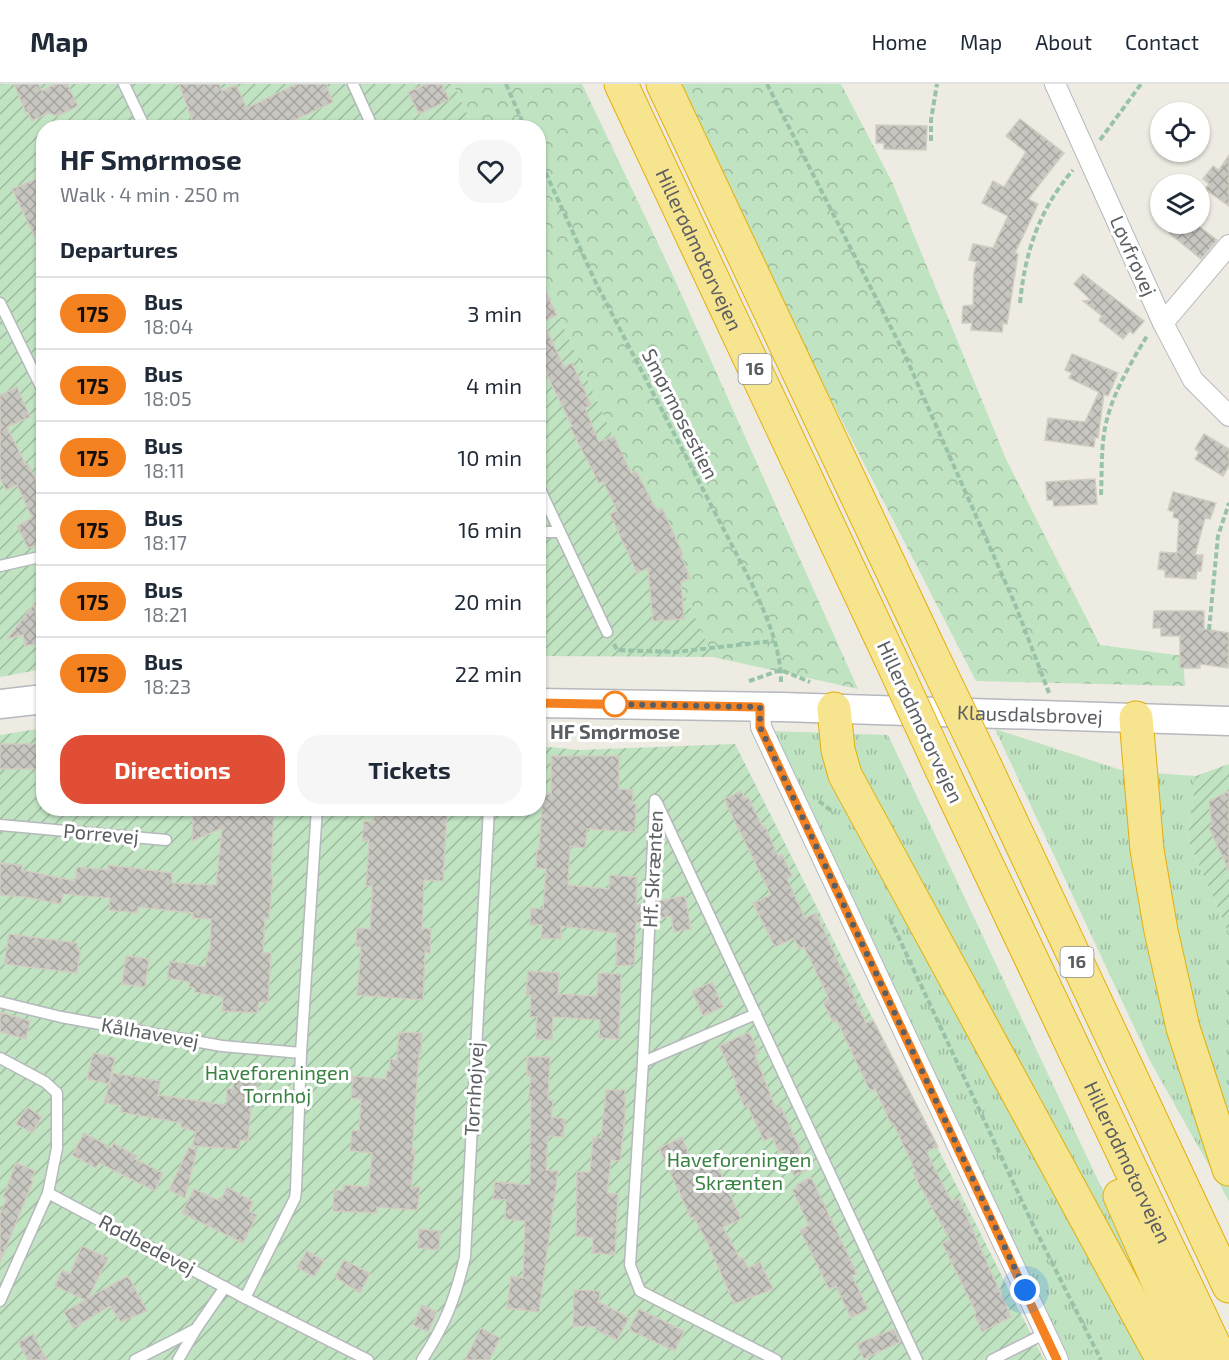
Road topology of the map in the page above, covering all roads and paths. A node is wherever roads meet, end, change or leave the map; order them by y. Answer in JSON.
{"nodes":[{"id":1,"x":124,"y":84,"type":"edge"},
{"id":2,"x":353,"y":84,"type":"edge"},
{"id":3,"x":506,"y":84,"type":"edge"},
{"id":4,"x":621,"y":84,"type":"edge"},
{"id":5,"x":663,"y":84,"type":"edge"},
{"id":6,"x":767,"y":84,"type":"edge"},
{"id":7,"x":937,"y":84,"type":"edge"},
{"id":8,"x":1055,"y":84,"type":"edge"},
{"id":9,"x":1141,"y":84,"type":"edge"},
{"id":10,"x":141,"y":120,"type":"edge"},
{"id":11,"x":369,"y":120,"type":"edge"},
{"id":12,"x":522,"y":120,"type":"edge"},
{"id":13,"x":931,"y":141,"type":"dead end"},
{"id":14,"x":1086,"y":154,"type":"junction"},
{"id":15,"x":546,"y":174,"type":"edge"},
{"id":16,"x":1229,"y":244,"type":"edge"},
{"id":17,"x":0,"y":303,"type":"edge"},
{"id":18,"x":1020,"y":303,"type":"dead end"},
{"id":19,"x":1163,"y":323,"type":"junction"},
{"id":20,"x":36,"y":377,"type":"edge"},
{"id":21,"x":1229,"y":416,"type":"edge"},
{"id":22,"x":1101,"y":495,"type":"dead end"},
{"id":23,"x":546,"y":502,"type":"edge"},
{"id":24,"x":1229,"y":503,"type":"edge"},
{"id":25,"x":546,"y":532,"type":"edge"},
{"id":26,"x":560,"y":532,"type":"junction"},
{"id":27,"x":36,"y":558,"type":"edge"},
{"id":28,"x":0,"y":566,"type":"edge"},
{"id":29,"x":1209,"y":630,"type":"dead end"},
{"id":30,"x":607,"y":632,"type":"joint"},
{"id":31,"x":774,"y":641,"type":"junction"},
{"id":32,"x":1048,"y":690,"type":"dead end"},
{"id":33,"x":770,"y":698,"type":"junction"},
{"id":34,"x":36,"y":700,"type":"edge"},
{"id":35,"x":546,"y":703,"type":"edge"},
{"id":36,"x":0,"y":704,"type":"edge"},
{"id":37,"x":834,"y":709,"type":"junction"},
{"id":38,"x":1136,"y":718,"type":"junction"},
{"id":39,"x":1229,"y":721,"type":"edge"},
{"id":40,"x":818,"y":801,"type":"dead end"},
{"id":41,"x":836,"y":815,"type":"dead end"},
{"id":42,"x":316,"y":816,"type":"edge"},
{"id":43,"x":489,"y":816,"type":"edge"},
{"id":44,"x":0,"y":825,"type":"edge"},
{"id":45,"x":166,"y":840,"type":"dead end"},
{"id":46,"x":890,"y":919,"type":"dead end"},
{"id":47,"x":0,"y":1002,"type":"edge"},
{"id":48,"x":756,"y":1014,"type":"junction"},
{"id":49,"x":301,"y":1053,"type":"junction"},
{"id":50,"x":0,"y":1058,"type":"edge"},
{"id":51,"x":643,"y":1062,"type":"junction"},
{"id":52,"x":1099,"y":1101,"type":"junction"},
{"id":53,"x":1167,"y":1155,"type":"junction"},
{"id":54,"x":1229,"y":1169,"type":"edge"},
{"id":55,"x":48,"y":1193,"type":"junction"},
{"id":56,"x":1229,"y":1235,"type":"edge"},
{"id":57,"x":1229,"y":1286,"type":"edge"},
{"id":58,"x":225,"y":1287,"type":"junction"},
{"id":59,"x":245,"y":1298,"type":"junction"},
{"id":60,"x":0,"y":1302,"type":"edge"},
{"id":61,"x":196,"y":1329,"type":"junction"},
{"id":62,"x":1046,"y":1333,"type":"junction"},
{"id":63,"x":135,"y":1360,"type":"edge"},
{"id":64,"x":178,"y":1360,"type":"edge"},
{"id":65,"x":368,"y":1360,"type":"edge"},
{"id":66,"x":422,"y":1360,"type":"edge"},
{"id":67,"x":776,"y":1360,"type":"edge"},
{"id":68,"x":917,"y":1360,"type":"edge"},
{"id":69,"x":992,"y":1360,"type":"edge"},
{"id":70,"x":1058,"y":1360,"type":"edge"},
{"id":71,"x":1101,"y":1360,"type":"edge"},
{"id":72,"x":1163,"y":1360,"type":"edge"},
{"id":73,"x":1192,"y":1360,"type":"edge"},
{"id":74,"x":1221,"y":1360,"type":"edge"}],
"edges":[{"from":1,"to":10,"type":"lane"},
{"from":2,"to":11,"type":"lane"},
{"from":3,"to":12,"type":"path"},
{"from":4,"to":52,"type":"highway","name":"Hillerødmotorvejen","number":"16","bridge":true},
{"from":5,"to":53,"type":"highway","name":"Hillerødmotorvejen","number":"16","bridge":true},
{"from":6,"to":32,"type":"path"},
{"from":7,"to":13,"type":"path"},
{"from":8,"to":14,"type":"street","name":"Løvfrøvej"},
{"from":9,"to":14,"type":"path"},
{"from":14,"to":18,"type":"path"},
{"from":14,"to":19,"type":"street","name":"Løvfrøvej"},
{"from":15,"to":31,"type":"path","name":"Smørmosestien"},
{"from":16,"to":19,"type":"street"},
{"from":17,"to":20,"type":"lane"},
{"from":19,"to":21,"type":"street","name":"Løvfrøvej"},
{"from":19,"to":22,"type":"path"},
{"from":23,"to":26,"type":"lane"},
{"from":24,"to":29,"type":"path"},
{"from":25,"to":26,"type":"lane"},
{"from":26,"to":30,"type":"lane"},
{"from":27,"to":28,"type":"lane"},
{"from":30,"to":31,"type":"path"},
{"from":31,"to":33,"type":"path","name":"Smørmosestien"},
{"from":33,"to":35,"type":"street","name":"Klausdalsbrovej"},
{"from":33,"to":37,"type":"street","name":"Klausdalsbrovej"},
{"from":33,"to":62,"type":"street"},
{"from":34,"to":36,"type":"street"},
{"from":37,"to":38,"type":"street","name":"Klausdalsbrovej"},
{"from":37,"to":72,"type":"highway"},
{"from":38,"to":39,"type":"street","name":"Klausdalsbrovej"},
{"from":38,"to":54,"type":"highway"},
{"from":40,"to":41,"type":"path"},
{"from":42,"to":49,"type":"lane"},
{"from":43,"to":66,"type":"lane","name":"Tornhøjvej"},
{"from":44,"to":45,"type":"lane","name":"Porrevej"},
{"from":46,"to":71,"type":"path"},
{"from":47,"to":49,"type":"lane","name":"Kålhavevej"},
{"from":48,"to":51,"type":"lane"},
{"from":48,"to":51,"type":"lane","name":"Hf. Skrænten"},
{"from":48,"to":68,"type":"lane","name":"Hf. Skrænten"},
{"from":49,"to":59,"type":"lane"},
{"from":50,"to":55,"type":"lane"},
{"from":51,"to":67,"type":"lane","name":"Hf. Skrænten"},
{"from":52,"to":73,"type":"highway"},
{"from":52,"to":74,"type":"highway","name":"Hillerødmotorvejen","number":"16"},
{"from":53,"to":56,"type":"highway","number":"16"},
{"from":53,"to":57,"type":"highway","name":"Hillerødmotorvejen","number":"16"},
{"from":55,"to":58,"type":"lane","name":"Rødbedevej"},
{"from":55,"to":60,"type":"lane"},
{"from":58,"to":59,"type":"lane","name":"Rødbedevej"},
{"from":58,"to":61,"type":"lane"},
{"from":59,"to":65,"type":"lane","name":"Rødbedevej"},
{"from":61,"to":63,"type":"lane"},
{"from":61,"to":64,"type":"lane"},
{"from":62,"to":69,"type":"lane"},
{"from":62,"to":70,"type":"street"}]}
